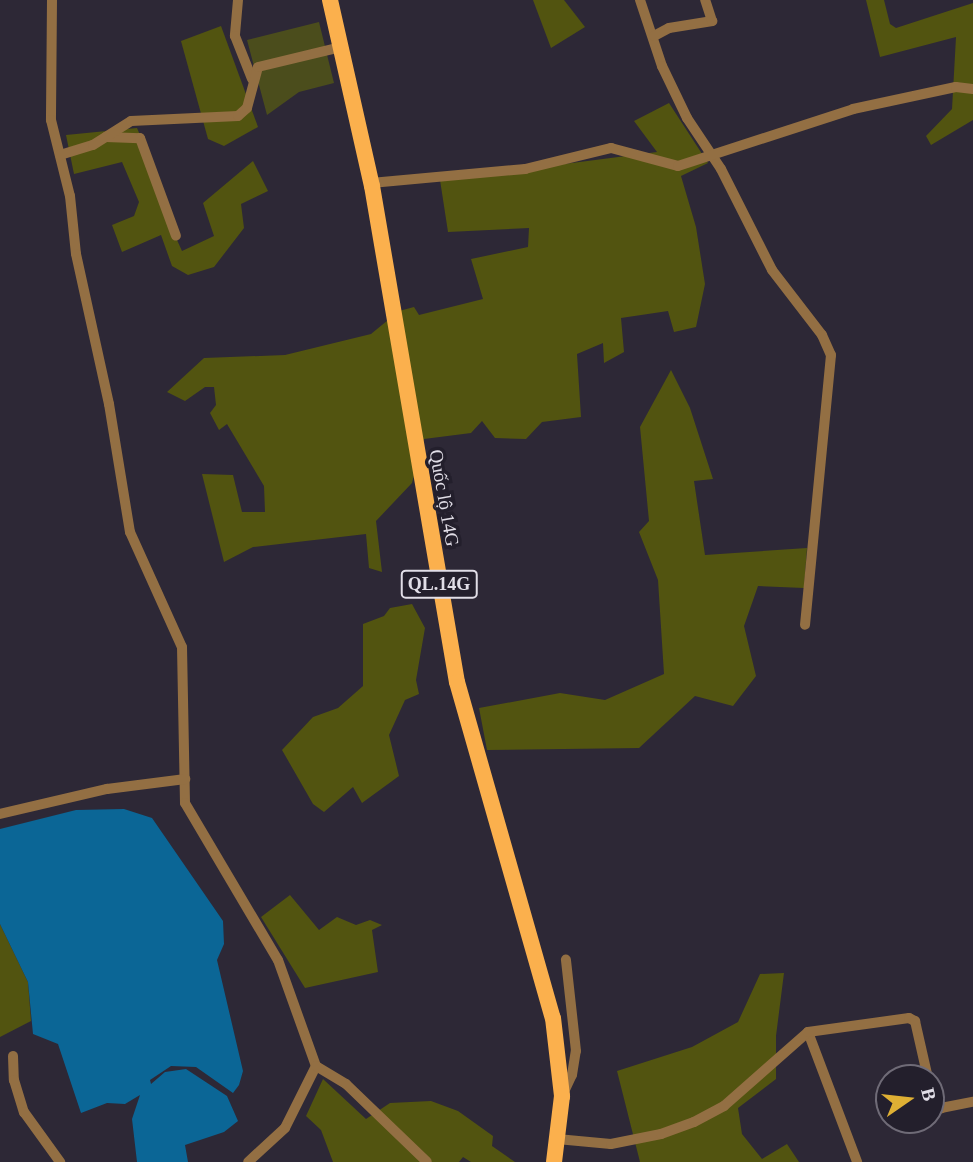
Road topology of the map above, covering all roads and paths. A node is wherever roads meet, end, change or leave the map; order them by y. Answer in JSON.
{"nodes":[{"id":1,"x":52,"y":0,"type":"edge"},
{"id":2,"x":238,"y":0,"type":"edge"},
{"id":3,"x":330,"y":0,"type":"edge"},
{"id":4,"x":640,"y":0,"type":"edge"},
{"id":5,"x":705,"y":0,"type":"edge"},
{"id":6,"x":654,"y":36,"type":"junction"},
{"id":7,"x":341,"y":47,"type":"junction"},
{"id":8,"x":252,"y":79,"type":"junction"},
{"id":9,"x":973,"y":89,"type":"edge"},
{"id":10,"x":106,"y":137,"type":"junction"},
{"id":11,"x":60,"y":155,"type":"junction"},
{"id":12,"x":713,"y":155,"type":"junction"},
{"id":13,"x":372,"y":183,"type":"junction"},
{"id":14,"x":176,"y":236,"type":"dead end"},
{"id":15,"x":805,"y":625,"type":"dead end"},
{"id":16,"x":185,"y":779,"type":"junction"},
{"id":17,"x":0,"y":814,"type":"edge"},
{"id":18,"x":566,"y":960,"type":"dead end"},
{"id":19,"x":808,"y":1032,"type":"junction"},
{"id":20,"x":13,"y":1056,"type":"dead end"},
{"id":21,"x":925,"y":1064,"type":"edge"},
{"id":22,"x":316,"y":1066,"type":"junction"},
{"id":23,"x":562,"y":1096,"type":"junction"},
{"id":24,"x":973,"y":1102,"type":"edge"},
{"id":25,"x":945,"y":1107,"type":"edge"},
{"id":26,"x":557,"y":1139,"type":"junction"},
{"id":27,"x":61,"y":1162,"type":"edge"},
{"id":28,"x":248,"y":1162,"type":"edge"},
{"id":29,"x":426,"y":1162,"type":"edge"},
{"id":30,"x":554,"y":1162,"type":"edge"},
{"id":31,"x":857,"y":1162,"type":"edge"}],
"edges":[{"from":1,"to":11,"type":"street"},
{"from":2,"to":8,"type":"street"},
{"from":3,"to":7,"type":"main road","name":"Quốc lộ 14G","number":"QL.14G"},
{"from":4,"to":6,"type":"street"},
{"from":5,"to":6,"type":"street"},
{"from":6,"to":12,"type":"street"},
{"from":7,"to":8,"type":"street"},
{"from":7,"to":13,"type":"main road","name":"Quốc lộ 14G","number":"QL.14G"},
{"from":8,"to":10,"type":"street"},
{"from":9,"to":12,"type":"street"},
{"from":10,"to":11,"type":"street"},
{"from":10,"to":14,"type":"street"},
{"from":11,"to":16,"type":"street"},
{"from":12,"to":13,"type":"street"},
{"from":12,"to":15,"type":"street"},
{"from":13,"to":23,"type":"main road","name":"Quốc lộ 14G","number":"QL.14G"},
{"from":16,"to":17,"type":"street"},
{"from":16,"to":22,"type":"street"},
{"from":18,"to":23,"type":"street"},
{"from":19,"to":21,"type":"street"},
{"from":19,"to":26,"type":"street"},
{"from":19,"to":31,"type":"street"},
{"from":20,"to":27,"type":"street"},
{"from":22,"to":28,"type":"street"},
{"from":22,"to":29,"type":"street"},
{"from":23,"to":26,"type":"main road","name":"Quốc lộ 14G","number":"QL.14G"},
{"from":24,"to":25,"type":"street"},
{"from":26,"to":30,"type":"main road","name":"Quốc lộ 14G","number":"QL.14G"}]}
